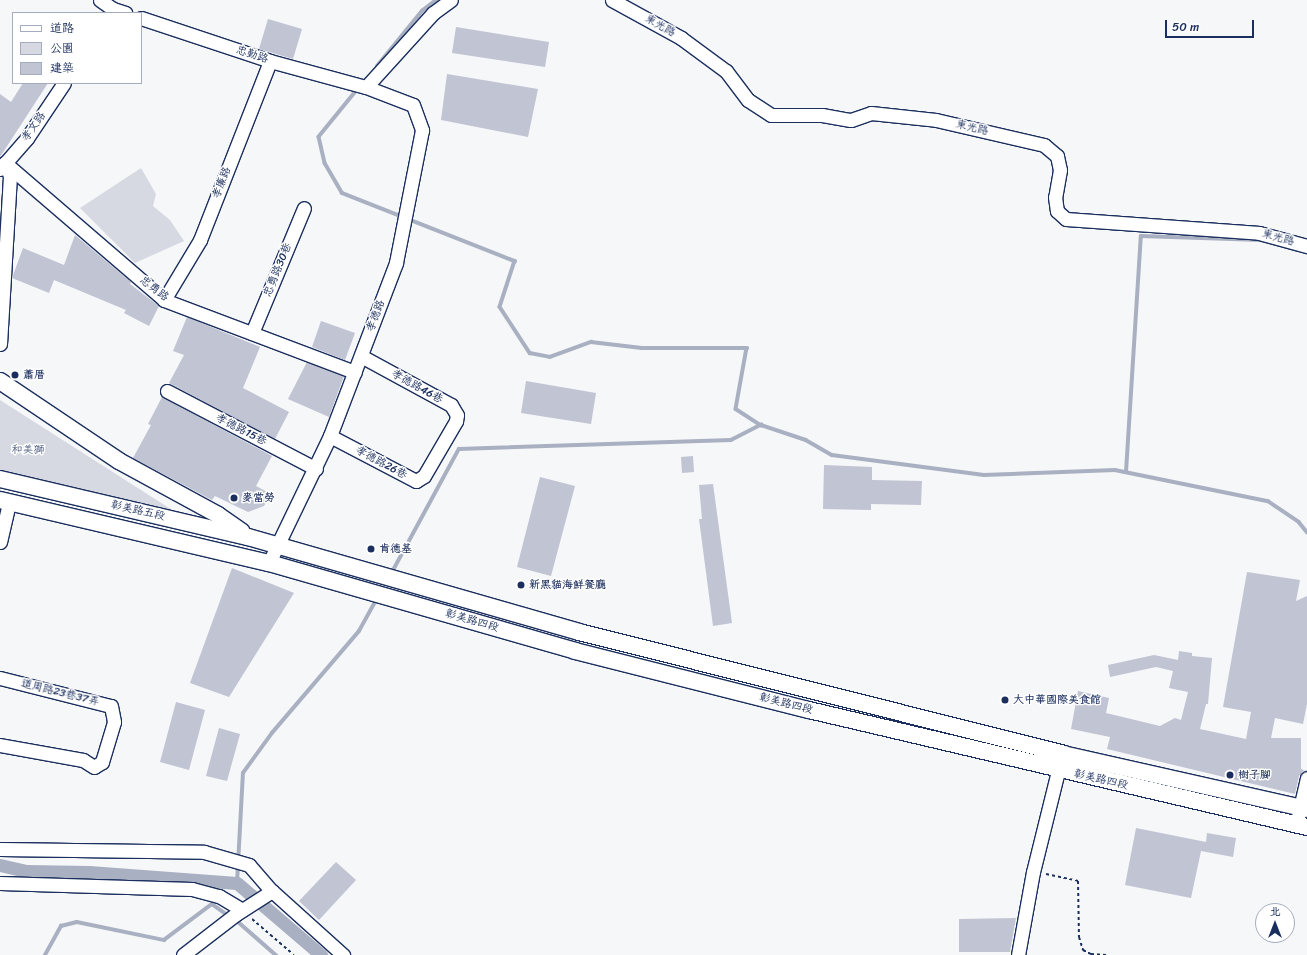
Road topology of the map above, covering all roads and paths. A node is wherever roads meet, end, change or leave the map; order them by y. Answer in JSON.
{"nodes":[{"id":1,"x":100,"y":0,"type":"edge"},
{"id":2,"x":451,"y":0,"type":"edge"},
{"id":3,"x":612,"y":0,"type":"edge"},
{"id":4,"x":116,"y":9,"type":"edge"},
{"id":5,"x":142,"y":18,"type":"edge"},
{"id":6,"x":270,"y":61,"type":"junction"},
{"id":7,"x":63,"y":84,"type":"edge"},
{"id":8,"x":366,"y":86,"type":"junction"},
{"id":9,"x":3,"y":166,"type":"edge"},
{"id":10,"x":304,"y":208,"type":"dead end"},
{"id":11,"x":1307,"y":246,"type":"edge"},
{"id":12,"x":164,"y":300,"type":"junction"},
{"id":13,"x":252,"y":333,"type":"junction"},
{"id":14,"x":0,"y":344,"type":"edge"},
{"id":15,"x":361,"y":356,"type":"junction"},
{"id":16,"x":355,"y":372,"type":"junction"},
{"id":17,"x":0,"y":381,"type":"edge"},
{"id":18,"x":167,"y":391,"type":"dead end"},
{"id":19,"x":330,"y":436,"type":"junction"},
{"id":20,"x":316,"y":469,"type":"junction"},
{"id":21,"x":428,"y":469,"type":"joint"},
{"id":22,"x":0,"y":479,"type":"edge"},
{"id":23,"x":5,"y":501,"type":"edge"},
{"id":24,"x":248,"y":537,"type":"junction"},
{"id":25,"x":0,"y":542,"type":"edge"},
{"id":26,"x":276,"y":544,"type":"junction"},
{"id":27,"x":269,"y":563,"type":"junction"},
{"id":28,"x":579,"y":632,"type":"junction"},
{"id":29,"x":575,"y":651,"type":"junction"},
{"id":30,"x":0,"y":678,"type":"edge"},
{"id":31,"x":812,"y":688,"type":"junction"},
{"id":32,"x":810,"y":710,"type":"junction"},
{"id":33,"x":0,"y":745,"type":"edge"},
{"id":34,"x":1063,"y":754,"type":"junction"},
{"id":35,"x":1058,"y":770,"type":"junction"},
{"id":36,"x":1307,"y":778,"type":"edge"},
{"id":37,"x":1304,"y":808,"type":"edge"},
{"id":38,"x":1302,"y":826,"type":"edge"},
{"id":39,"x":0,"y":849,"type":"edge"},
{"id":40,"x":1033,"y":872,"type":"junction"},
{"id":41,"x":0,"y":882,"type":"edge"},
{"id":42,"x":269,"y":892,"type":"junction"},
{"id":43,"x":238,"y":913,"type":"junction"},
{"id":44,"x":183,"y":955,"type":"edge"},
{"id":45,"x":294,"y":955,"type":"edge"},
{"id":46,"x":344,"y":955,"type":"edge"},
{"id":47,"x":1018,"y":955,"type":"edge"},
{"id":48,"x":1106,"y":955,"type":"edge"}],
"edges":[{"from":1,"to":4,"type":"street"},
{"from":2,"to":8,"type":"street"},
{"from":3,"to":11,"type":"street","name":"東光路"},
{"from":5,"to":6,"type":"street","name":"忠勤路"},
{"from":6,"to":8,"type":"street","name":"忠勤路"},
{"from":6,"to":12,"type":"street","name":"孝廉路"},
{"from":7,"to":9,"type":"street","name":"孝文路"},
{"from":8,"to":15,"type":"street","name":"孝德路"},
{"from":9,"to":12,"type":"street","name":"忠勇路"},
{"from":9,"to":14,"type":"street"},
{"from":10,"to":13,"type":"street","name":"忠勇路30巷"},
{"from":12,"to":13,"type":"street","name":"忠勇路"},
{"from":13,"to":16,"type":"street","name":"忠勇路"},
{"from":15,"to":16,"type":"street","name":"孝德路"},
{"from":15,"to":21,"type":"street","name":"孝德路46巷"},
{"from":16,"to":19,"type":"street","name":"孝德路"},
{"from":17,"to":24,"type":"main road"},
{"from":18,"to":20,"type":"street","name":"孝德路15巷"},
{"from":19,"to":20,"type":"street","name":"孝德路"},
{"from":19,"to":21,"type":"street","name":"孝德路26巷"},
{"from":20,"to":26,"type":"street","name":"孝德路"},
{"from":22,"to":24,"type":"main road","name":"彰美路五段"},
{"from":23,"to":25,"type":"street"},
{"from":23,"to":27,"type":"main road","name":"彰美路五段"},
{"from":24,"to":26,"type":"main road","name":"彰美路五段"},
{"from":26,"to":27,"type":"street","name":"孝德路"},
{"from":26,"to":28,"type":"main road","name":"彰美路四段"},
{"from":27,"to":29,"type":"main road","name":"彰美路四段"},
{"from":28,"to":29,"type":"main road"},
{"from":28,"to":31,"type":"main road","name":"彰美路四段"},
{"from":29,"to":32,"type":"main road","name":"彰美路四段"},
{"from":30,"to":33,"type":"street","name":"道周路23巷37弄"},
{"from":31,"to":32,"type":"main road"},
{"from":31,"to":34,"type":"main road","name":"彰美路四段"},
{"from":32,"to":35,"type":"main road","name":"彰美路四段"},
{"from":34,"to":35,"type":"street"},
{"from":34,"to":37,"type":"main road","name":"彰美路四段"},
{"from":35,"to":38,"type":"main road","name":"彰美路四段"},
{"from":35,"to":40,"type":"street"},
{"from":36,"to":37,"type":"street"},
{"from":37,"to":38,"type":"street"},
{"from":39,"to":42,"type":"street"},
{"from":40,"to":47,"type":"street"},
{"from":40,"to":48,"type":"path"},
{"from":41,"to":43,"type":"street"},
{"from":42,"to":43,"type":"street"},
{"from":42,"to":46,"type":"street"},
{"from":43,"to":44,"type":"street"},
{"from":43,"to":45,"type":"path"}]}
